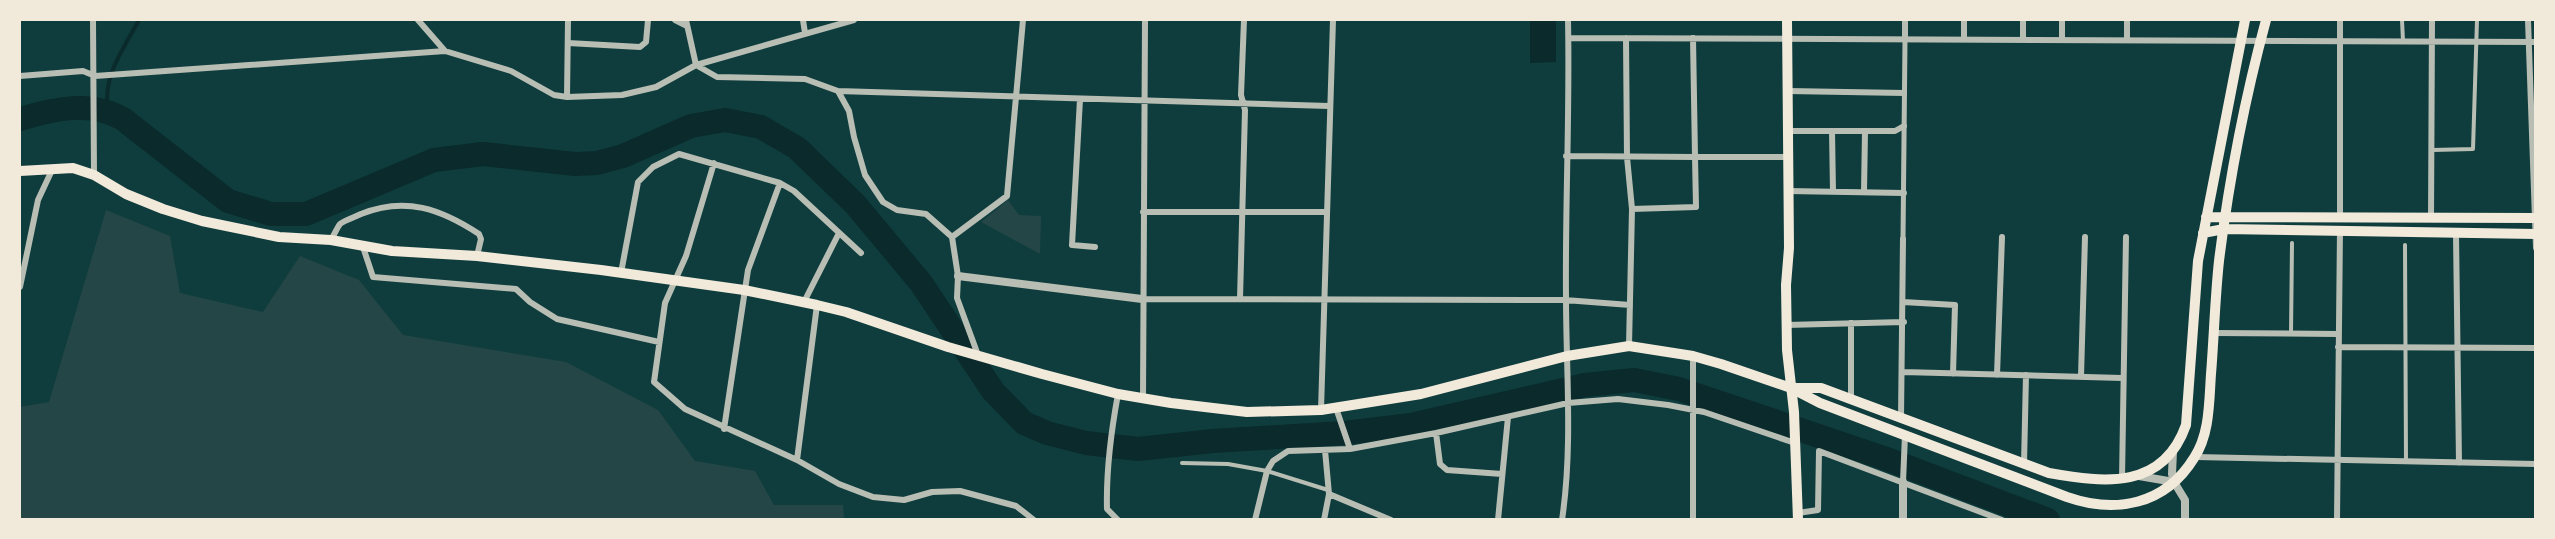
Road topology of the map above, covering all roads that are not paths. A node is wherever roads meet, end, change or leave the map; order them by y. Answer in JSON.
{"nodes":[{"id":1,"x":93,"y":20,"type":"edge"},
{"id":2,"x":418,"y":20,"type":"edge"},
{"id":3,"x":568,"y":20,"type":"edge"},
{"id":4,"x":648,"y":20,"type":"edge"},
{"id":5,"x":675,"y":20,"type":"edge"},
{"id":6,"x":803,"y":20,"type":"edge"},
{"id":7,"x":854,"y":20,"type":"edge"},
{"id":8,"x":1023,"y":20,"type":"edge"},
{"id":9,"x":1145,"y":20,"type":"edge"},
{"id":10,"x":1244,"y":20,"type":"edge"},
{"id":11,"x":1333,"y":20,"type":"edge"},
{"id":12,"x":1568,"y":20,"type":"edge"},
{"id":13,"x":1787,"y":20,"type":"edge"},
{"id":14,"x":1905,"y":20,"type":"edge"},
{"id":15,"x":1964,"y":20,"type":"edge"},
{"id":16,"x":2023,"y":20,"type":"edge"},
{"id":17,"x":2062,"y":20,"type":"edge"},
{"id":18,"x":2127,"y":20,"type":"edge"},
{"id":19,"x":2245,"y":20,"type":"edge"},
{"id":20,"x":2266,"y":20,"type":"edge"},
{"id":21,"x":2340,"y":20,"type":"edge"},
{"id":22,"x":2403,"y":20,"type":"edge"},
{"id":23,"x":2432,"y":20,"type":"edge"},
{"id":24,"x":2477,"y":20,"type":"edge"},
{"id":25,"x":2528,"y":20,"type":"edge"},
{"id":26,"x":686,"y":23,"type":"edge"},
{"id":27,"x":805,"y":33,"type":"junction"},
{"id":28,"x":1569,"y":38,"type":"junction"},
{"id":29,"x":1626,"y":38,"type":"junction"},
{"id":30,"x":1693,"y":38,"type":"junction"},
{"id":31,"x":2023,"y":38,"type":"junction"},
{"id":32,"x":2062,"y":38,"type":"junction"},
{"id":33,"x":1787,"y":39,"type":"junction"},
{"id":34,"x":1964,"y":39,"type":"junction"},
{"id":35,"x":2127,"y":39,"type":"junction"},
{"id":36,"x":2241,"y":39,"type":"junction"},
{"id":37,"x":2261,"y":39,"type":"junction"},
{"id":38,"x":1905,"y":40,"type":"junction"},
{"id":39,"x":2433,"y":40,"type":"junction"},
{"id":40,"x":2340,"y":41,"type":"junction"},
{"id":41,"x":2403,"y":42,"type":"junction"},
{"id":42,"x":2477,"y":42,"type":"junction"},
{"id":43,"x":2532,"y":42,"type":"edge"},
{"id":44,"x":568,"y":43,"type":"junction"},
{"id":45,"x":445,"y":51,"type":"junction"},
{"id":46,"x":696,"y":65,"type":"junction"},
{"id":47,"x":98,"y":75,"type":"junction"},
{"id":48,"x":20,"y":76,"type":"edge"},
{"id":49,"x":838,"y":91,"type":"junction"},
{"id":50,"x":1788,"y":91,"type":"junction"},
{"id":51,"x":1904,"y":93,"type":"junction"},
{"id":52,"x":1017,"y":96,"type":"junction"},
{"id":53,"x":567,"y":97,"type":"junction"},
{"id":54,"x":1080,"y":99,"type":"junction"},
{"id":55,"x":1144,"y":99,"type":"junction"},
{"id":56,"x":1243,"y":102,"type":"junction"},
{"id":57,"x":1329,"y":106,"type":"junction"},
{"id":58,"x":1904,"y":126,"type":"junction"},
{"id":59,"x":1788,"y":131,"type":"junction"},
{"id":60,"x":1832,"y":131,"type":"junction"},
{"id":61,"x":1865,"y":131,"type":"junction"},
{"id":62,"x":2433,"y":150,"type":"junction"},
{"id":63,"x":2534,"y":150,"type":"edge"},
{"id":64,"x":1566,"y":156,"type":"junction"},
{"id":65,"x":1627,"y":157,"type":"junction"},
{"id":66,"x":1695,"y":157,"type":"junction"},
{"id":67,"x":1788,"y":157,"type":"junction"},
{"id":68,"x":714,"y":163,"type":"junction"},
{"id":69,"x":54,"y":167,"type":"junction"},
{"id":70,"x":20,"y":171,"type":"edge"},
{"id":71,"x":94,"y":175,"type":"junction"},
{"id":72,"x":780,"y":183,"type":"junction"},
{"id":73,"x":1788,"y":191,"type":"junction"},
{"id":74,"x":1833,"y":192,"type":"junction"},
{"id":75,"x":1864,"y":192,"type":"junction"},
{"id":76,"x":1904,"y":193,"type":"junction"},
{"id":77,"x":1632,"y":209,"type":"junction"},
{"id":78,"x":1143,"y":212,"type":"junction"},
{"id":79,"x":1242,"y":212,"type":"junction"},
{"id":80,"x":1326,"y":212,"type":"junction"},
{"id":81,"x":2206,"y":217,"type":"junction"},
{"id":82,"x":2226,"y":217,"type":"junction"},
{"id":83,"x":2340,"y":217,"type":"junction"},
{"id":84,"x":2432,"y":218,"type":"junction"},
{"id":85,"x":2535,"y":218,"type":"edge"},
{"id":86,"x":2224,"y":229,"type":"junction"},
{"id":87,"x":2340,"y":231,"type":"junction"},
{"id":88,"x":839,"y":232,"type":"junction"},
{"id":89,"x":2203,"y":232,"type":"junction"},
{"id":90,"x":2456,"y":234,"type":"junction"},
{"id":91,"x":2535,"y":234,"type":"edge"},
{"id":92,"x":952,"y":237,"type":"junction"},
{"id":93,"x":2002,"y":237,"type":"dead end"},
{"id":94,"x":2085,"y":237,"type":"dead end"},
{"id":95,"x":2126,"y":237,"type":"dead end"},
{"id":96,"x":1903,"y":239,"type":"joint"},
{"id":97,"x":331,"y":240,"type":"junction"},
{"id":98,"x":2292,"y":243,"type":"dead end"},
{"id":99,"x":2405,"y":245,"type":"dead end"},
{"id":100,"x":363,"y":247,"type":"junction"},
{"id":101,"x":1095,"y":247,"type":"dead end"},
{"id":102,"x":2535,"y":249,"type":"edge"},
{"id":103,"x":861,"y":253,"type":"dead end"},
{"id":104,"x":477,"y":256,"type":"junction"},
{"id":105,"x":621,"y":273,"type":"junction"},
{"id":106,"x":958,"y":276,"type":"junction"},
{"id":107,"x":675,"y":280,"type":"junction"},
{"id":108,"x":20,"y":287,"type":"edge"},
{"id":109,"x":744,"y":290,"type":"junction"},
{"id":110,"x":1143,"y":299,"type":"junction"},
{"id":111,"x":1240,"y":299,"type":"junction"},
{"id":112,"x":1324,"y":299,"type":"junction"},
{"id":113,"x":1566,"y":300,"type":"junction"},
{"id":114,"x":804,"y":302,"type":"junction"},
{"id":115,"x":1903,"y":302,"type":"junction"},
{"id":116,"x":817,"y":305,"type":"junction"},
{"id":117,"x":1630,"y":305,"type":"junction"},
{"id":118,"x":1904,"y":322,"type":"junction"},
{"id":119,"x":1851,"y":323,"type":"junction"},
{"id":120,"x":1786,"y":325,"type":"junction"},
{"id":121,"x":2214,"y":333,"type":"junction"},
{"id":122,"x":2291,"y":334,"type":"junction"},
{"id":123,"x":2338,"y":334,"type":"junction"},
{"id":124,"x":659,"y":342,"type":"junction"},
{"id":125,"x":1629,"y":346,"type":"junction"},
{"id":126,"x":2338,"y":347,"type":"junction"},
{"id":127,"x":2404,"y":348,"type":"junction"},
{"id":128,"x":2458,"y":348,"type":"junction"},
{"id":129,"x":2535,"y":348,"type":"edge"},
{"id":130,"x":976,"y":355,"type":"junction"},
{"id":131,"x":1567,"y":356,"type":"junction"},
{"id":132,"x":1693,"y":356,"type":"junction"},
{"id":133,"x":1903,"y":372,"type":"junction"},
{"id":134,"x":1953,"y":374,"type":"junction"},
{"id":135,"x":1997,"y":375,"type":"junction"},
{"id":136,"x":2026,"y":375,"type":"junction"},
{"id":137,"x":2081,"y":377,"type":"junction"},
{"id":138,"x":2122,"y":378,"type":"junction"},
{"id":139,"x":1791,"y":388,"type":"junction"},
{"id":140,"x":1118,"y":394,"type":"junction"},
{"id":141,"x":1143,"y":398,"type":"junction"},
{"id":142,"x":1851,"y":399,"type":"junction"},
{"id":143,"x":1568,"y":402,"type":"junction"},
{"id":144,"x":1336,"y":408,"type":"junction"},
{"id":145,"x":1692,"y":408,"type":"junction"},
{"id":146,"x":1322,"y":410,"type":"junction"},
{"id":147,"x":1508,"y":417,"type":"junction"},
{"id":148,"x":1901,"y":418,"type":"junction"},
{"id":149,"x":724,"y":429,"type":"junction"},
{"id":150,"x":1436,"y":434,"type":"junction"},
{"id":151,"x":1905,"y":435,"type":"junction"},
{"id":152,"x":1795,"y":441,"type":"junction"},
{"id":153,"x":1350,"y":449,"type":"junction"},
{"id":154,"x":1325,"y":450,"type":"junction"},
{"id":155,"x":2173,"y":451,"type":"junction"},
{"id":156,"x":2196,"y":457,"type":"junction"},
{"id":157,"x":798,"y":460,"type":"junction"},
{"id":158,"x":2340,"y":461,"type":"junction"},
{"id":159,"x":2406,"y":462,"type":"junction"},
{"id":160,"x":1182,"y":463,"type":"dead end"},
{"id":161,"x":2460,"y":463,"type":"junction"},
{"id":162,"x":2535,"y":464,"type":"edge"},
{"id":163,"x":2024,"y":465,"type":"junction"},
{"id":164,"x":1267,"y":471,"type":"junction"},
{"id":165,"x":1502,"y":474,"type":"junction"},
{"id":166,"x":2137,"y":475,"type":"junction"},
{"id":167,"x":1903,"y":478,"type":"junction"},
{"id":168,"x":2122,"y":480,"type":"junction"},
{"id":169,"x":2174,"y":482,"type":"junction"},
{"id":170,"x":1328,"y":492,"type":"junction"},
{"id":171,"x":1798,"y":516,"type":"edge"},
{"id":172,"x":1034,"y":519,"type":"edge"},
{"id":173,"x":1118,"y":519,"type":"edge"},
{"id":174,"x":1255,"y":519,"type":"edge"},
{"id":175,"x":1324,"y":519,"type":"edge"},
{"id":176,"x":1391,"y":519,"type":"edge"},
{"id":177,"x":1498,"y":519,"type":"edge"},
{"id":178,"x":1562,"y":519,"type":"edge"},
{"id":179,"x":1693,"y":519,"type":"edge"},
{"id":180,"x":1903,"y":519,"type":"edge"},
{"id":181,"x":2002,"y":519,"type":"edge"},
{"id":182,"x":2185,"y":519,"type":"edge"},
{"id":183,"x":2337,"y":519,"type":"edge"}],
"edges":[{"from":1,"to":47,"type":"street"},
{"from":2,"to":45,"type":"street"},
{"from":3,"to":44,"type":"street"},
{"from":4,"to":44,"type":"street"},
{"from":5,"to":26,"type":"street"},
{"from":6,"to":27,"type":"street"},
{"from":7,"to":27,"type":"street"},
{"from":8,"to":52,"type":"street"},
{"from":9,"to":55,"type":"street"},
{"from":10,"to":56,"type":"street"},
{"from":11,"to":57,"type":"street"},
{"from":12,"to":28,"type":"street"},
{"from":13,"to":33,"type":"main road"},
{"from":14,"to":38,"type":"street"},
{"from":15,"to":34,"type":"street"},
{"from":16,"to":31,"type":"street"},
{"from":17,"to":32,"type":"street"},
{"from":18,"to":35,"type":"street"},
{"from":19,"to":36,"type":"main road"},
{"from":20,"to":37,"type":"main road"},
{"from":21,"to":40,"type":"street"},
{"from":22,"to":41,"type":"lane"},
{"from":23,"to":39,"type":"street"},
{"from":24,"to":42,"type":"lane"},
{"from":25,"to":43,"type":"street"},
{"from":26,"to":46,"type":"street"},
{"from":27,"to":46,"type":"street"},
{"from":28,"to":29,"type":"street"},
{"from":28,"to":64,"type":"street"},
{"from":29,"to":30,"type":"street"},
{"from":29,"to":65,"type":"street"},
{"from":30,"to":33,"type":"street"},
{"from":30,"to":66,"type":"street"},
{"from":31,"to":32,"type":"street"},
{"from":31,"to":34,"type":"street"},
{"from":32,"to":35,"type":"street"},
{"from":33,"to":38,"type":"street"},
{"from":33,"to":50,"type":"main road"},
{"from":34,"to":38,"type":"street"},
{"from":35,"to":36,"type":"street"},
{"from":36,"to":37,"type":"street"},
{"from":36,"to":81,"type":"main road"},
{"from":37,"to":40,"type":"street"},
{"from":37,"to":82,"type":"main road"},
{"from":38,"to":51,"type":"street"},
{"from":39,"to":41,"type":"street"},
{"from":39,"to":42,"type":"street"},
{"from":39,"to":62,"type":"street"},
{"from":40,"to":41,"type":"street"},
{"from":40,"to":83,"type":"street"},
{"from":42,"to":43,"type":"street"},
{"from":42,"to":62,"type":"lane"},
{"from":43,"to":63,"type":"street"},
{"from":44,"to":53,"type":"street"},
{"from":45,"to":47,"type":"street"},
{"from":45,"to":53,"type":"street"},
{"from":46,"to":49,"type":"street"},
{"from":46,"to":53,"type":"street"},
{"from":47,"to":48,"type":"street"},
{"from":47,"to":71,"type":"street"},
{"from":49,"to":52,"type":"street"},
{"from":49,"to":92,"type":"street"},
{"from":50,"to":51,"type":"street"},
{"from":50,"to":59,"type":"main road"},
{"from":51,"to":58,"type":"street"},
{"from":52,"to":54,"type":"street"},
{"from":52,"to":92,"type":"street"},
{"from":54,"to":55,"type":"street"},
{"from":54,"to":101,"type":"street"},
{"from":55,"to":56,"type":"street"},
{"from":55,"to":78,"type":"street"},
{"from":56,"to":57,"type":"street"},
{"from":56,"to":79,"type":"street"},
{"from":57,"to":80,"type":"street"},
{"from":58,"to":61,"type":"street"},
{"from":58,"to":76,"type":"street"},
{"from":59,"to":60,"type":"street"},
{"from":59,"to":67,"type":"main road"},
{"from":60,"to":61,"type":"street"},
{"from":60,"to":74,"type":"street"},
{"from":61,"to":75,"type":"street"},
{"from":62,"to":84,"type":"street"},
{"from":63,"to":85,"type":"street"},
{"from":64,"to":65,"type":"street"},
{"from":64,"to":113,"type":"street"},
{"from":65,"to":66,"type":"street"},
{"from":65,"to":77,"type":"street"},
{"from":66,"to":67,"type":"street"},
{"from":66,"to":77,"type":"street"},
{"from":67,"to":73,"type":"main road"},
{"from":68,"to":72,"type":"street"},
{"from":68,"to":105,"type":"street"},
{"from":68,"to":107,"type":"street"},
{"from":69,"to":70,"type":"main road"},
{"from":69,"to":71,"type":"main road"},
{"from":69,"to":108,"type":"street"},
{"from":71,"to":97,"type":"main road"},
{"from":72,"to":88,"type":"street"},
{"from":72,"to":109,"type":"street"},
{"from":73,"to":74,"type":"street"},
{"from":73,"to":120,"type":"main road"},
{"from":74,"to":75,"type":"street"},
{"from":75,"to":76,"type":"street"},
{"from":76,"to":96,"type":"street"},
{"from":77,"to":117,"type":"street"},
{"from":78,"to":79,"type":"street"},
{"from":78,"to":110,"type":"street"},
{"from":79,"to":80,"type":"street"},
{"from":79,"to":111,"type":"street"},
{"from":80,"to":112,"type":"street"},
{"from":81,"to":82,"type":"main road"},
{"from":81,"to":89,"type":"main road"},
{"from":82,"to":83,"type":"main road"},
{"from":82,"to":86,"type":"main road"},
{"from":83,"to":84,"type":"main road"},
{"from":83,"to":87,"type":"street"},
{"from":84,"to":85,"type":"main road"},
{"from":85,"to":91,"type":"street"},
{"from":86,"to":87,"type":"main road"},
{"from":86,"to":89,"type":"main road"},
{"from":86,"to":121,"type":"main road"},
{"from":87,"to":90,"type":"main road"},
{"from":87,"to":123,"type":"street"},
{"from":88,"to":103,"type":"street"},
{"from":88,"to":114,"type":"street"},
{"from":89,"to":155,"type":"main road"},
{"from":90,"to":91,"type":"main road"},
{"from":90,"to":128,"type":"street"},
{"from":91,"to":102,"type":"street"},
{"from":92,"to":106,"type":"street"},
{"from":93,"to":135,"type":"street"},
{"from":94,"to":137,"type":"street"},
{"from":95,"to":138,"type":"street"},
{"from":96,"to":115,"type":"street"},
{"from":97,"to":100,"type":"main road"},
{"from":97,"to":104,"type":"street"},
{"from":98,"to":122,"type":"lane"},
{"from":99,"to":127,"type":"lane"},
{"from":100,"to":104,"type":"main road"},
{"from":100,"to":124,"type":"street"},
{"from":104,"to":105,"type":"main road"},
{"from":105,"to":107,"type":"main road"},
{"from":106,"to":110,"type":"street"},
{"from":106,"to":130,"type":"street"},
{"from":107,"to":109,"type":"main road"},
{"from":107,"to":124,"type":"street"},
{"from":109,"to":114,"type":"main road"},
{"from":109,"to":149,"type":"street"},
{"from":110,"to":111,"type":"street"},
{"from":110,"to":141,"type":"street"},
{"from":111,"to":112,"type":"street"},
{"from":112,"to":113,"type":"street"},
{"from":112,"to":146,"type":"street"},
{"from":113,"to":117,"type":"street"},
{"from":113,"to":131,"type":"street"},
{"from":114,"to":116,"type":"main road"},
{"from":115,"to":118,"type":"street"},
{"from":115,"to":134,"type":"street"},
{"from":116,"to":130,"type":"main road"},
{"from":116,"to":157,"type":"street"},
{"from":117,"to":125,"type":"street"},
{"from":118,"to":119,"type":"street"},
{"from":118,"to":133,"type":"street"},
{"from":119,"to":120,"type":"street"},
{"from":119,"to":142,"type":"street"},
{"from":120,"to":139,"type":"main road"},
{"from":121,"to":122,"type":"street"},
{"from":121,"to":156,"type":"main road"},
{"from":122,"to":123,"type":"street"},
{"from":123,"to":126,"type":"street"},
{"from":124,"to":149,"type":"street"},
{"from":125,"to":131,"type":"main road"},
{"from":125,"to":132,"type":"main road"},
{"from":126,"to":127,"type":"street"},
{"from":126,"to":158,"type":"street"},
{"from":127,"to":128,"type":"street"},
{"from":127,"to":159,"type":"lane"},
{"from":128,"to":129,"type":"street"},
{"from":128,"to":161,"type":"street"},
{"from":130,"to":140,"type":"main road"},
{"from":131,"to":143,"type":"street"},
{"from":131,"to":144,"type":"main road"},
{"from":132,"to":139,"type":"main road"},
{"from":132,"to":145,"type":"street"},
{"from":133,"to":134,"type":"street"},
{"from":133,"to":148,"type":"street"},
{"from":134,"to":135,"type":"street"},
{"from":135,"to":136,"type":"street"},
{"from":136,"to":137,"type":"street"},
{"from":136,"to":163,"type":"street"},
{"from":137,"to":138,"type":"street"},
{"from":138,"to":168,"type":"street"},
{"from":139,"to":142,"type":"main road"},
{"from":139,"to":151,"type":"main road"},
{"from":139,"to":152,"type":"main road"},
{"from":140,"to":141,"type":"main road"},
{"from":140,"to":173,"type":"street"},
{"from":141,"to":146,"type":"main road"},
{"from":142,"to":148,"type":"main road"},
{"from":143,"to":145,"type":"street"},
{"from":143,"to":147,"type":"street"},
{"from":143,"to":178,"type":"street"},
{"from":144,"to":146,"type":"main road"},
{"from":144,"to":153,"type":"street"},
{"from":145,"to":152,"type":"street"},
{"from":145,"to":179,"type":"street"},
{"from":147,"to":150,"type":"street"},
{"from":147,"to":165,"type":"street"},
{"from":148,"to":163,"type":"main road"},
{"from":149,"to":157,"type":"street"},
{"from":150,"to":153,"type":"street"},
{"from":150,"to":165,"type":"street"},
{"from":151,"to":167,"type":"street"},
{"from":151,"to":169,"type":"main road"},
{"from":152,"to":171,"type":"main road"},
{"from":153,"to":154,"type":"street"},
{"from":154,"to":164,"type":"street"},
{"from":154,"to":170,"type":"street"},
{"from":155,"to":166,"type":"main road"},
{"from":155,"to":169,"type":"street"},
{"from":156,"to":158,"type":"street"},
{"from":156,"to":169,"type":"main road"},
{"from":157,"to":172,"type":"street"},
{"from":158,"to":159,"type":"street"},
{"from":158,"to":183,"type":"street"},
{"from":159,"to":161,"type":"street"},
{"from":160,"to":164,"type":"lane"},
{"from":161,"to":162,"type":"street"},
{"from":163,"to":168,"type":"main road"},
{"from":164,"to":170,"type":"lane"},
{"from":164,"to":174,"type":"street"},
{"from":165,"to":177,"type":"street"},
{"from":166,"to":168,"type":"main road"},
{"from":166,"to":169,"type":"street"},
{"from":167,"to":171,"type":"street"},
{"from":167,"to":180,"type":"street"},
{"from":167,"to":181,"type":"street"},
{"from":169,"to":182,"type":"street"},
{"from":170,"to":175,"type":"street"},
{"from":170,"to":176,"type":"street"}]}
